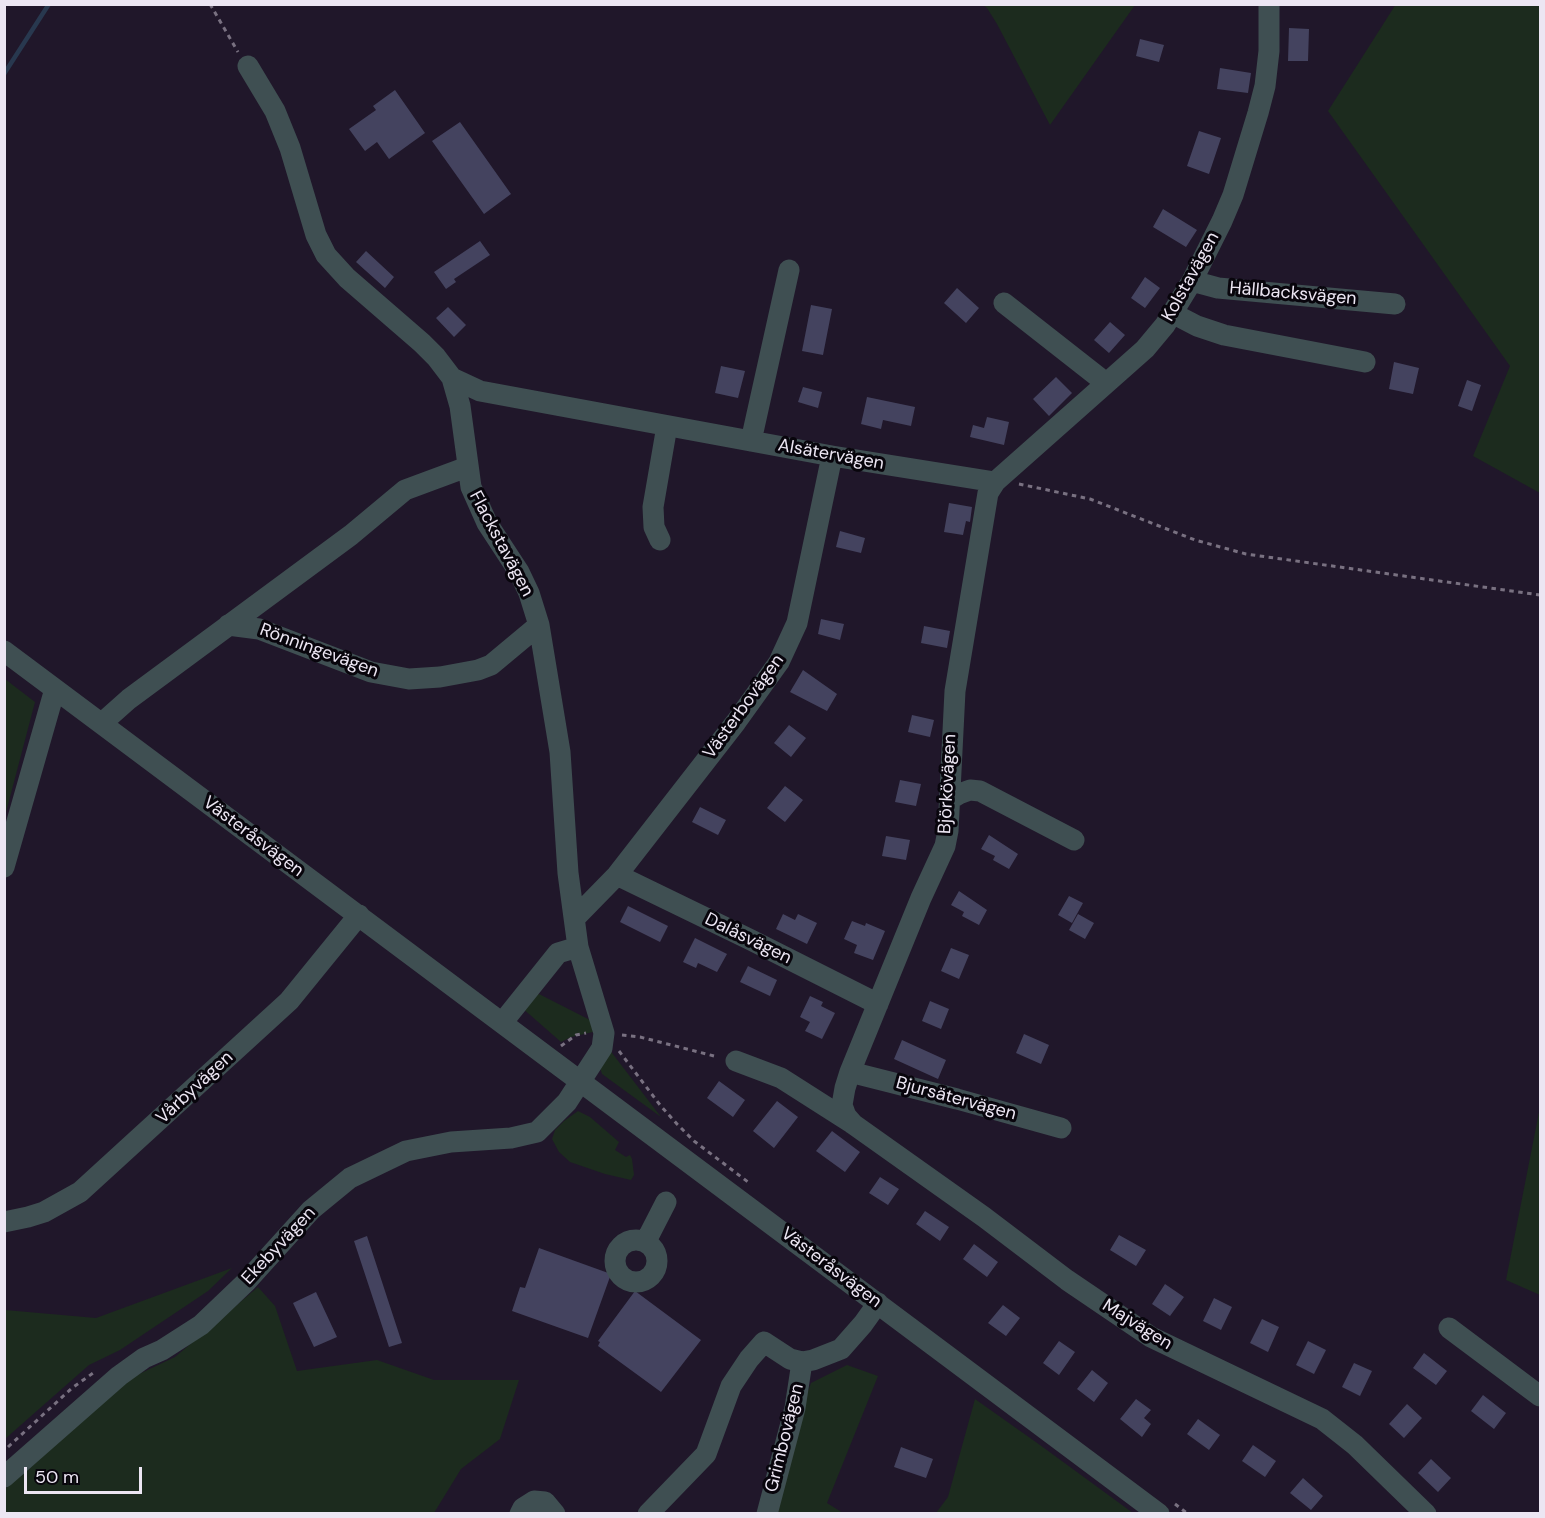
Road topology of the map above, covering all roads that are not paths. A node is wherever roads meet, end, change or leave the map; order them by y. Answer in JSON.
{"nodes":[{"id":1,"x":1269,"y":4,"type":"edge"},
{"id":2,"x":248,"y":66,"type":"road end"},
{"id":3,"x":789,"y":270,"type":"dead end"},
{"id":4,"x":1192,"y":281,"type":"junction"},
{"id":5,"x":1004,"y":303,"type":"dead end"},
{"id":6,"x":1395,"y":304,"type":"dead end"},
{"id":7,"x":1172,"y":313,"type":"junction"},
{"id":8,"x":1365,"y":362,"type":"dead end"},
{"id":9,"x":452,"y":378,"type":"junction"},
{"id":10,"x":1106,"y":383,"type":"junction"},
{"id":11,"x":668,"y":426,"type":"junction"},
{"id":12,"x":751,"y":441,"type":"junction"},
{"id":13,"x":832,"y":456,"type":"junction"},
{"id":14,"x":467,"y":467,"type":"junction"},
{"id":15,"x":995,"y":482,"type":"junction"},
{"id":16,"x":660,"y":540,"type":"dead end"},
{"id":17,"x":228,"y":625,"type":"junction"},
{"id":18,"x":539,"y":625,"type":"junction"},
{"id":19,"x":4,"y":651,"type":"edge"},
{"id":20,"x":55,"y":689,"type":"junction"},
{"id":21,"x":102,"y":723,"type":"junction"},
{"id":22,"x":949,"y":800,"type":"junction"},
{"id":23,"x":1074,"y":840,"type":"dead end"},
{"id":24,"x":4,"y":867,"type":"edge"},
{"id":25,"x":617,"y":875,"type":"junction"},
{"id":26,"x":358,"y":915,"type":"junction"},
{"id":27,"x":575,"y":918,"type":"junction"},
{"id":28,"x":578,"y":947,"type":"junction"},
{"id":29,"x":878,"y":1004,"type":"junction"},
{"id":30,"x":502,"y":1023,"type":"junction"},
{"id":31,"x":735,"y":1061,"type":"road end"},
{"id":32,"x":850,"y":1072,"type":"junction"},
{"id":33,"x":580,"y":1080,"type":"junction"},
{"id":34,"x":853,"y":1124,"type":"junction"},
{"id":35,"x":1061,"y":1128,"type":"dead end"},
{"id":36,"x":666,"y":1202,"type":"dead end"},
{"id":37,"x":4,"y":1222,"type":"edge"},
{"id":38,"x":646,"y":1241,"type":"dead end"},
{"id":39,"x":878,"y":1303,"type":"junction"},
{"id":40,"x":1449,"y":1328,"type":"dead end"},
{"id":41,"x":802,"y":1362,"type":"junction"},
{"id":42,"x":1540,"y":1396,"type":"edge"},
{"id":43,"x":4,"y":1477,"type":"edge"},
{"id":44,"x":1166,"y":1508,"type":"edge"},
{"id":45,"x":520,"y":1514,"type":"edge"},
{"id":46,"x":555,"y":1514,"type":"edge"},
{"id":47,"x":648,"y":1514,"type":"edge"},
{"id":48,"x":767,"y":1514,"type":"edge"},
{"id":49,"x":1426,"y":1514,"type":"edge"}],
"edges":[{"from":1,"to":4,"type":"street","name":"Kolstavägen"},
{"from":2,"to":9,"type":"street","name":"Flackstavägen"},
{"from":3,"to":12,"type":"street"},
{"from":4,"to":6,"type":"street","name":"Hällbacksvägen"},
{"from":4,"to":7,"type":"street","name":"Kolstavägen"},
{"from":5,"to":10,"type":"street"},
{"from":7,"to":8,"type":"street"},
{"from":7,"to":10,"type":"street","name":"Kolstavägen"},
{"from":9,"to":11,"type":"street","name":"Alsätervägen"},
{"from":9,"to":14,"type":"street","name":"Flackstavägen"},
{"from":10,"to":15,"type":"street","name":"Kolstavägen"},
{"from":11,"to":12,"type":"street","name":"Alsätervägen"},
{"from":11,"to":16,"type":"street"},
{"from":12,"to":13,"type":"street","name":"Alsätervägen"},
{"from":13,"to":15,"type":"street","name":"Alsätervägen"},
{"from":13,"to":25,"type":"street","name":"Västerbovägen"},
{"from":14,"to":17,"type":"street","name":"Rönningevägen"},
{"from":14,"to":18,"type":"street","name":"Flackstavägen"},
{"from":15,"to":22,"type":"street","name":"Björkövägen"},
{"from":17,"to":18,"type":"street","name":"Rönningevägen"},
{"from":17,"to":21,"type":"street","name":"Rönningevägen"},
{"from":18,"to":27,"type":"street","name":"Flackstavägen"},
{"from":19,"to":20,"type":"street","name":"Västeråsvägen"},
{"from":20,"to":21,"type":"street","name":"Västeråsvägen"},
{"from":20,"to":24,"type":"street"},
{"from":21,"to":26,"type":"street","name":"Västeråsvägen"},
{"from":22,"to":23,"type":"street"},
{"from":22,"to":29,"type":"street","name":"Björkövägen"},
{"from":25,"to":27,"type":"street","name":"Västerbovägen"},
{"from":25,"to":29,"type":"street","name":"Dalåsvägen"},
{"from":26,"to":30,"type":"street","name":"Västeråsvägen"},
{"from":26,"to":37,"type":"street","name":"Vårbyvägen"},
{"from":27,"to":28,"type":"street","name":"Flackstavägen"},
{"from":28,"to":30,"type":"street"},
{"from":28,"to":33,"type":"street","name":"Flackstavägen"},
{"from":29,"to":32,"type":"street","name":"Björkövägen"},
{"from":30,"to":33,"type":"street","name":"Västeråsvägen"},
{"from":31,"to":34,"type":"street","name":"Majvägen"},
{"from":32,"to":34,"type":"street"},
{"from":32,"to":35,"type":"street","name":"Bjursätervägen"},
{"from":33,"to":39,"type":"street","name":"Västeråsvägen"},
{"from":33,"to":43,"type":"street","name":"Ekebyvägen"},
{"from":34,"to":49,"type":"street","name":"Majvägen"},
{"from":36,"to":38,"type":"street"},
{"from":39,"to":41,"type":"street","name":"Grimbovägen"},
{"from":39,"to":44,"type":"street","name":"Västeråsvägen"},
{"from":40,"to":42,"type":"street"},
{"from":41,"to":47,"type":"street","name":"Grimbovägen"},
{"from":41,"to":48,"type":"street","name":"Grimbovägen"},
{"from":45,"to":46,"type":"street"}]}
